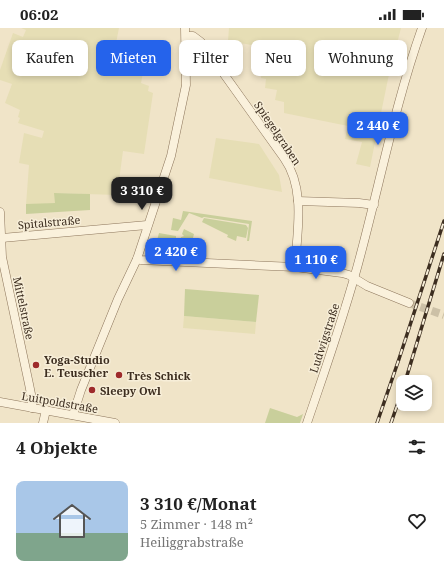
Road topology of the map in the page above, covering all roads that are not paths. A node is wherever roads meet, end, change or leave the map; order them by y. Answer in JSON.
{"nodes":[{"id":1,"x":422,"y":28,"type":"edge"},
{"id":2,"x":186,"y":32,"type":"edge"},
{"id":3,"x":298,"y":201,"type":"junction"},
{"id":4,"x":374,"y":206,"type":"junction"},
{"id":5,"x":0,"y":212,"type":"edge"},
{"id":6,"x":0,"y":217,"type":"edge"},
{"id":7,"x":147,"y":225,"type":"junction"},
{"id":8,"x":2,"y":238,"type":"junction"},
{"id":9,"x":137,"y":258,"type":"junction"},
{"id":10,"x":295,"y":267,"type":"junction"},
{"id":11,"x":355,"y":278,"type":"junction"},
{"id":12,"x":409,"y":303,"type":"tunnel mouth"},
{"id":13,"x":0,"y":402,"type":"edge"},
{"id":14,"x":32,"y":408,"type":"junction"},
{"id":15,"x":46,"y":410,"type":"junction"},
{"id":16,"x":78,"y":418,"type":"edge"},
{"id":17,"x":43,"y":423,"type":"edge"},
{"id":18,"x":115,"y":423,"type":"edge"},
{"id":19,"x":307,"y":423,"type":"edge"}],
"edges":[{"from":1,"to":4,"type":"street","name":"Ludwigstraße"},
{"from":2,"to":3,"type":"street","name":"Spiegelgraben"},
{"from":2,"to":7,"type":"street"},
{"from":3,"to":4,"type":"street"},
{"from":3,"to":10,"type":"street","name":"Spiegelgraben"},
{"from":4,"to":11,"type":"street","name":"Ludwigstraße"},
{"from":5,"to":6,"type":"street","name":"Mittelstraße"},
{"from":6,"to":8,"type":"street","name":"Mittelstraße"},
{"from":7,"to":8,"type":"street","name":"Spitalstraße"},
{"from":7,"to":9,"type":"street"},
{"from":8,"to":14,"type":"street","name":"Mittelstraße"},
{"from":9,"to":10,"type":"street"},
{"from":9,"to":16,"type":"street"},
{"from":10,"to":11,"type":"street"},
{"from":11,"to":12,"type":"street"},
{"from":11,"to":19,"type":"street","name":"Ludwigstraße"},
{"from":13,"to":14,"type":"street","name":"Luitpoldstraße"},
{"from":14,"to":15,"type":"street","name":"Luitpoldstraße"},
{"from":15,"to":16,"type":"street","name":"Luitpoldstraße"},
{"from":15,"to":17,"type":"street"},
{"from":16,"to":18,"type":"street","name":"Luitpoldstraße"}]}
